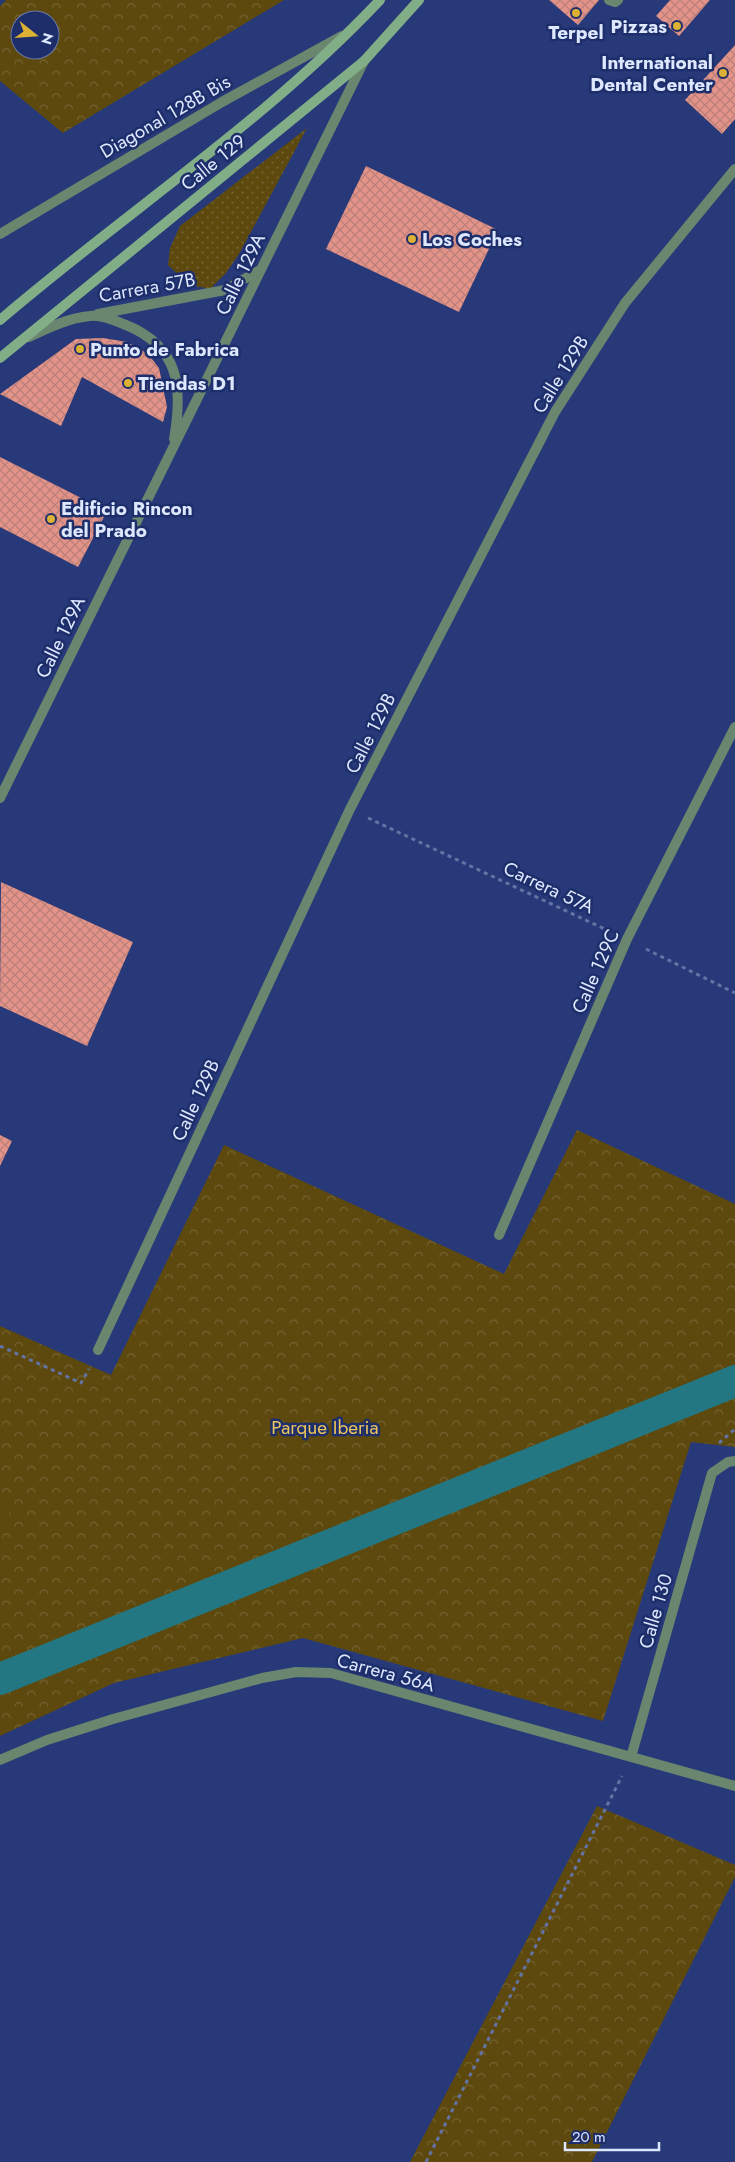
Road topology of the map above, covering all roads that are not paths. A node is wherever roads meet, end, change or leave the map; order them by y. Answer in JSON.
{"nodes":[{"id":1,"x":380,"y":0,"type":"edge"},
{"id":2,"x":419,"y":0,"type":"edge"},
{"id":3,"x":608,"y":0,"type":"edge"},
{"id":4,"x":618,"y":0,"type":"edge"},
{"id":5,"x":350,"y":32,"type":"junction"},
{"id":6,"x":364,"y":61,"type":"junction"},
{"id":7,"x":735,"y":169,"type":"edge"},
{"id":8,"x":0,"y":234,"type":"edge"},
{"id":9,"x":262,"y":268,"type":"junction"},
{"id":10,"x":92,"y":315,"type":"junction"},
{"id":11,"x":0,"y":320,"type":"edge"},
{"id":12,"x":19,"y":342,"type":"junction"},
{"id":13,"x":0,"y":358,"type":"edge"},
{"id":14,"x":172,"y":452,"type":"junction"},
{"id":15,"x":735,"y":727,"type":"edge"},
{"id":16,"x":0,"y":798,"type":"edge"},
{"id":17,"x":499,"y":1235,"type":"dead end"},
{"id":18,"x":98,"y":1350,"type":"road end"},
{"id":19,"x":735,"y":1461,"type":"edge"},
{"id":20,"x":631,"y":1758,"type":"junction"},
{"id":21,"x":0,"y":1760,"type":"edge"},
{"id":22,"x":735,"y":1786,"type":"edge"}],
"edges":[{"from":1,"to":5,"type":"main road","name":"Calle 129"},
{"from":2,"to":6,"type":"main road","name":"Calle 129"},
{"from":3,"to":4,"type":"street"},
{"from":5,"to":8,"type":"street","name":"Diagonal 128B Bis"},
{"from":5,"to":11,"type":"main road","name":"Calle 129"},
{"from":6,"to":9,"type":"street","name":"Calle 129A"},
{"from":6,"to":12,"type":"main road","name":"Calle 129"},
{"from":7,"to":18,"type":"street","name":"Calle 129B"},
{"from":9,"to":10,"type":"street","name":"Carrera 57B"},
{"from":9,"to":14,"type":"street","name":"Calle 129A"},
{"from":10,"to":12,"type":"street","name":"Calle 129"},
{"from":10,"to":14,"type":"street","name":"Calle 129"},
{"from":12,"to":13,"type":"main road","name":"Calle 129"},
{"from":14,"to":16,"type":"street","name":"Calle 129A"},
{"from":15,"to":17,"type":"street","name":"Calle 129C"},
{"from":19,"to":20,"type":"street","name":"Calle 130"},
{"from":20,"to":21,"type":"street","name":"Carrera 56A"},
{"from":20,"to":22,"type":"street","name":"Carrera 56A"}]}
